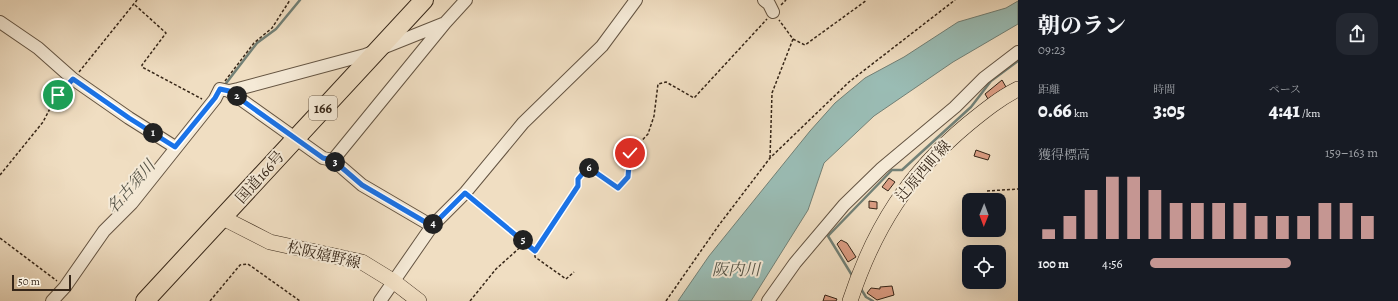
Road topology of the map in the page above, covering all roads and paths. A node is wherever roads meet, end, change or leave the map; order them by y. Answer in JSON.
{"nodes":[{"id":1,"x":138,"y":0,"type":"edge"},
{"id":2,"x":290,"y":0,"type":"edge"},
{"id":3,"x":424,"y":0,"type":"edge"},
{"id":4,"x":466,"y":0,"type":"edge"},
{"id":5,"x":636,"y":0,"type":"edge"},
{"id":6,"x":764,"y":0,"type":"edge"},
{"id":7,"x":786,"y":0,"type":"edge"},
{"id":8,"x":867,"y":0,"type":"edge"},
{"id":9,"x":955,"y":0,"type":"edge"},
{"id":10,"x":134,"y":4,"type":"junction"},
{"id":11,"x":773,"y":12,"type":"junction"},
{"id":12,"x":0,"y":22,"type":"edge"},
{"id":13,"x":445,"y":23,"type":"junction"},
{"id":14,"x":793,"y":39,"type":"junction"},
{"id":15,"x":378,"y":50,"type":"junction"},
{"id":16,"x":1018,"y":52,"type":"edge"},
{"id":17,"x":73,"y":79,"type":"junction"},
{"id":18,"x":1018,"y":89,"type":"edge"},
{"id":19,"x":225,"y":90,"type":"junction"},
{"id":20,"x":210,"y":104,"type":"junction"},
{"id":21,"x":294,"y":138,"type":"junction"},
{"id":22,"x":175,"y":147,"type":"junction"},
{"id":23,"x":770,"y":158,"type":"junction"},
{"id":24,"x":333,"y":160,"type":"junction"},
{"id":25,"x":0,"y":175,"type":"edge"},
{"id":26,"x":1018,"y":189,"type":"edge"},
{"id":27,"x":987,"y":190,"type":"dead end"},
{"id":28,"x":465,"y":193,"type":"junction"},
{"id":29,"x":223,"y":218,"type":"junction"},
{"id":30,"x":432,"y":226,"type":"junction"},
{"id":31,"x":0,"y":238,"type":"edge"},
{"id":32,"x":526,"y":242,"type":"junction"},
{"id":33,"x":535,"y":251,"type":"junction"},
{"id":34,"x":574,"y":272,"type":"dead end"},
{"id":35,"x":393,"y":281,"type":"junction"},
{"id":36,"x":854,"y":289,"type":"edge"},
{"id":37,"x":61,"y":296,"type":"edge"},
{"id":38,"x":145,"y":301,"type":"edge"},
{"id":39,"x":210,"y":301,"type":"edge"},
{"id":40,"x":300,"y":301,"type":"edge"},
{"id":41,"x":380,"y":301,"type":"edge"},
{"id":42,"x":419,"y":301,"type":"edge"},
{"id":43,"x":470,"y":301,"type":"edge"},
{"id":44,"x":666,"y":301,"type":"edge"},
{"id":45,"x":768,"y":301,"type":"edge"}],
"edges":[{"from":1,"to":10,"type":"path"},
{"from":2,"to":19,"type":"path"},
{"from":3,"to":15,"type":"highway","name":"国道166号","number":"166"},
{"from":4,"to":13,"type":"street"},
{"from":5,"to":28,"type":"street"},
{"from":6,"to":11,"type":"street"},
{"from":7,"to":11,"type":"path"},
{"from":8,"to":14,"type":"path"},
{"from":9,"to":23,"type":"path"},
{"from":10,"to":17,"type":"path"},
{"from":10,"to":20,"type":"path"},
{"from":11,"to":14,"type":"path"},
{"from":11,"to":33,"type":"path"},
{"from":12,"to":17,"type":"street"},
{"from":13,"to":15,"type":"street"},
{"from":13,"to":24,"type":"street"},
{"from":14,"to":23,"type":"path"},
{"from":15,"to":19,"type":"street"},
{"from":15,"to":21,"type":"highway","name":"国道166号","number":"166"},
{"from":16,"to":45,"type":"street"},
{"from":17,"to":22,"type":"street"},
{"from":17,"to":25,"type":"path"},
{"from":18,"to":36,"type":"main road","name":"辻原西町線"},
{"from":19,"to":20,"type":"street"},
{"from":19,"to":21,"type":"street"},
{"from":20,"to":22,"type":"street"},
{"from":21,"to":24,"type":"street"},
{"from":21,"to":29,"type":"highway","name":"国道166号","number":"166"},
{"from":22,"to":37,"type":"street"},
{"from":23,"to":44,"type":"path"},
{"from":24,"to":30,"type":"street"},
{"from":26,"to":27,"type":"path"},
{"from":28,"to":30,"type":"street"},
{"from":28,"to":32,"type":"path"},
{"from":29,"to":35,"type":"main road","name":"松阪嬉野線"},
{"from":29,"to":38,"type":"highway","name":"国道166号","number":"166"},
{"from":30,"to":35,"type":"street"},
{"from":31,"to":37,"type":"path"},
{"from":32,"to":33,"type":"path"},
{"from":32,"to":43,"type":"path"},
{"from":33,"to":34,"type":"path"},
{"from":35,"to":41,"type":"street"},
{"from":35,"to":42,"type":"main road","name":"松阪嬉野線"},
{"from":39,"to":40,"type":"path"}]}
